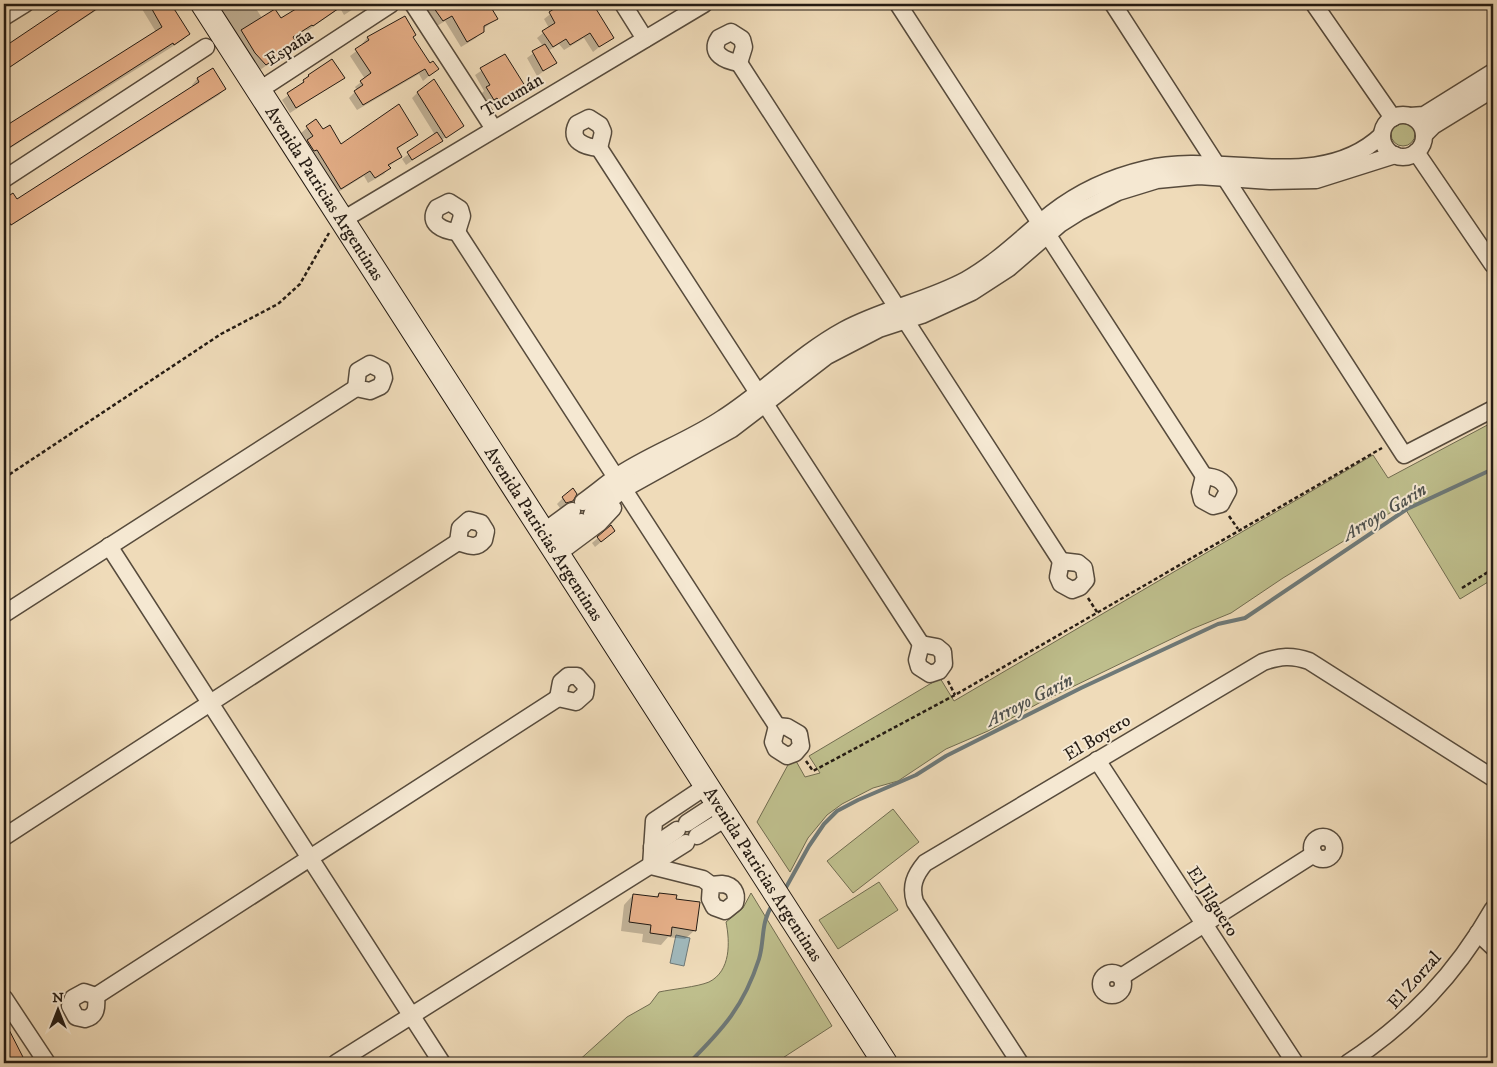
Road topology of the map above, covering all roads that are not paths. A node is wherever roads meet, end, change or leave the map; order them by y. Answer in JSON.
{"nodes":[{"id":1,"x":24,"y":4,"type":"edge"},
{"id":2,"x":203,"y":4,"type":"edge"},
{"id":3,"x":392,"y":4,"type":"edge"},
{"id":4,"x":414,"y":4,"type":"edge"},
{"id":5,"x":622,"y":4,"type":"edge"},
{"id":6,"x":704,"y":4,"type":"edge"},
{"id":7,"x":898,"y":4,"type":"edge"},
{"id":8,"x":1113,"y":4,"type":"edge"},
{"id":9,"x":1314,"y":4,"type":"edge"},
{"id":10,"x":4,"y":18,"type":"edge"},
{"id":11,"x":645,"y":39,"type":"junction"},
{"id":12,"x":206,"y":47,"type":"dead end"},
{"id":13,"x":739,"y":63,"type":"dead end"},
{"id":14,"x":1493,"y":72,"type":"edge"},
{"id":15,"x":1493,"y":89,"type":"edge"},
{"id":16,"x":258,"y":90,"type":"junction"},
{"id":17,"x":1410,"y":116,"type":"junction"},
{"id":18,"x":1393,"y":118,"type":"junction"},
{"id":19,"x":494,"y":129,"type":"junction"},
{"id":20,"x":1382,"y":135,"type":"junction"},
{"id":21,"x":1424,"y":135,"type":"junction"},
{"id":22,"x":599,"y":148,"type":"dead end"},
{"id":23,"x":1416,"y":152,"type":"junction"},
{"id":24,"x":1395,"y":155,"type":"junction"},
{"id":25,"x":1216,"y":163,"type":"junction"},
{"id":26,"x":1225,"y":178,"type":"junction"},
{"id":27,"x":4,"y":179,"type":"edge"},
{"id":28,"x":341,"y":221,"type":"junction"},
{"id":29,"x":1044,"y":230,"type":"junction"},
{"id":30,"x":457,"y":232,"type":"dead end"},
{"id":31,"x":1493,"y":265,"type":"edge"},
{"id":32,"x":902,"y":314,"type":"junction"},
{"id":33,"x":356,"y":388,"type":"dead end"},
{"id":34,"x":761,"y":398,"type":"junction"},
{"id":35,"x":1493,"y":409,"type":"edge"},
{"id":36,"x":1204,"y":476,"type":"dead end"},
{"id":37,"x":620,"y":483,"type":"junction"},
{"id":38,"x":458,"y":542,"type":"dead end"},
{"id":39,"x":549,"y":545,"type":"junction"},
{"id":40,"x":109,"y":546,"type":"junction"},
{"id":41,"x":1062,"y":560,"type":"dead end"},
{"id":42,"x":4,"y":614,"type":"edge"},
{"id":43,"x":921,"y":644,"type":"dead end"},
{"id":44,"x":558,"y":698,"type":"dead end"},
{"id":45,"x":210,"y":703,"type":"junction"},
{"id":46,"x":777,"y":726,"type":"junction"},
{"id":47,"x":1097,"y":760,"type":"junction"},
{"id":48,"x":1493,"y":778,"type":"edge"},
{"id":49,"x":716,"y":803,"type":"junction"},
{"id":50,"x":687,"y":833,"type":"junction"},
{"id":51,"x":4,"y":837,"type":"edge"},
{"id":52,"x":652,"y":846,"type":"junction"},
{"id":53,"x":1314,"y":854,"type":"dead end"},
{"id":54,"x":311,"y":859,"type":"junction"},
{"id":55,"x":651,"y":866,"type":"junction"},
{"id":56,"x":711,"y":885,"type":"dead end"},
{"id":57,"x":1493,"y":909,"type":"edge"},
{"id":58,"x":1205,"y":925,"type":"junction"},
{"id":59,"x":1478,"y":933,"type":"junction"},
{"id":60,"x":1493,"y":947,"type":"edge"},
{"id":61,"x":1121,"y":977,"type":"dead end"},
{"id":62,"x":96,"y":996,"type":"dead end"},
{"id":63,"x":4,"y":998,"type":"edge"},
{"id":64,"x":411,"y":1016,"type":"junction"},
{"id":65,"x":47,"y":1063,"type":"edge"},
{"id":66,"x":336,"y":1063,"type":"edge"},
{"id":67,"x":442,"y":1063,"type":"edge"},
{"id":68,"x":885,"y":1063,"type":"edge"},
{"id":69,"x":1020,"y":1063,"type":"edge"},
{"id":70,"x":1295,"y":1063,"type":"edge"},
{"id":71,"x":1348,"y":1063,"type":"edge"}],
"edges":[{"from":1,"to":10,"type":"street"},
{"from":2,"to":16,"type":"street","name":"Avenida Patricias Argentinas"},
{"from":3,"to":16,"type":"street","name":"España"},
{"from":4,"to":19,"type":"street"},
{"from":5,"to":11,"type":"street"},
{"from":6,"to":11,"type":"street","name":"Tucumán"},
{"from":7,"to":29,"type":"street"},
{"from":8,"to":25,"type":"street"},
{"from":9,"to":18,"type":"street"},
{"from":11,"to":19,"type":"street","name":"Tucumán"},
{"from":12,"to":27,"type":"street"},
{"from":13,"to":32,"type":"street"},
{"from":14,"to":17,"type":"street"},
{"from":15,"to":21,"type":"street"},
{"from":16,"to":28,"type":"street","name":"Avenida Patricias Argentinas"},
{"from":17,"to":18,"type":"street"},
{"from":17,"to":21,"type":"street"},
{"from":18,"to":20,"type":"street"},
{"from":19,"to":28,"type":"street","name":"Tucumán"},
{"from":20,"to":24,"type":"street"},
{"from":20,"to":25,"type":"street"},
{"from":21,"to":23,"type":"street"},
{"from":22,"to":34,"type":"street"},
{"from":23,"to":24,"type":"street"},
{"from":23,"to":31,"type":"street"},
{"from":24,"to":26,"type":"street"},
{"from":25,"to":26,"type":"street"},
{"from":25,"to":29,"type":"street"},
{"from":26,"to":29,"type":"street"},
{"from":26,"to":35,"type":"street"},
{"from":28,"to":39,"type":"street","name":"Avenida Patricias Argentinas"},
{"from":29,"to":32,"type":"street"},
{"from":29,"to":36,"type":"street"},
{"from":30,"to":37,"type":"street"},
{"from":32,"to":34,"type":"street"},
{"from":32,"to":41,"type":"street"},
{"from":33,"to":40,"type":"street"},
{"from":34,"to":37,"type":"street"},
{"from":34,"to":43,"type":"street"},
{"from":37,"to":39,"type":"street"},
{"from":37,"to":39,"type":"street"},
{"from":37,"to":46,"type":"street"},
{"from":38,"to":45,"type":"street"},
{"from":39,"to":49,"type":"street","name":"Avenida Patricias Argentinas"},
{"from":40,"to":42,"type":"street"},
{"from":40,"to":45,"type":"street"},
{"from":44,"to":54,"type":"street"},
{"from":45,"to":51,"type":"street"},
{"from":45,"to":54,"type":"street"},
{"from":46,"to":46,"type":"street"},
{"from":47,"to":48,"type":"street","name":"El Boyero"},
{"from":47,"to":58,"type":"street","name":"El Jilguero"},
{"from":47,"to":69,"type":"street","name":"El Boyero"},
{"from":49,"to":50,"type":"street"},
{"from":49,"to":52,"type":"street"},
{"from":49,"to":68,"type":"street","name":"Avenida Patricias Argentinas"},
{"from":50,"to":52,"type":"street"},
{"from":50,"to":55,"type":"street"},
{"from":52,"to":55,"type":"street"},
{"from":53,"to":58,"type":"street"},
{"from":54,"to":62,"type":"street"},
{"from":54,"to":64,"type":"street"},
{"from":55,"to":56,"type":"street"},
{"from":55,"to":64,"type":"street"},
{"from":57,"to":59,"type":"street","name":"El Zorzal"},
{"from":58,"to":61,"type":"street"},
{"from":58,"to":70,"type":"street","name":"El Jilguero"},
{"from":59,"to":60,"type":"street"},
{"from":59,"to":71,"type":"street","name":"El Zorzal"},
{"from":63,"to":65,"type":"street"},
{"from":64,"to":66,"type":"street"},
{"from":64,"to":67,"type":"street"}]}
